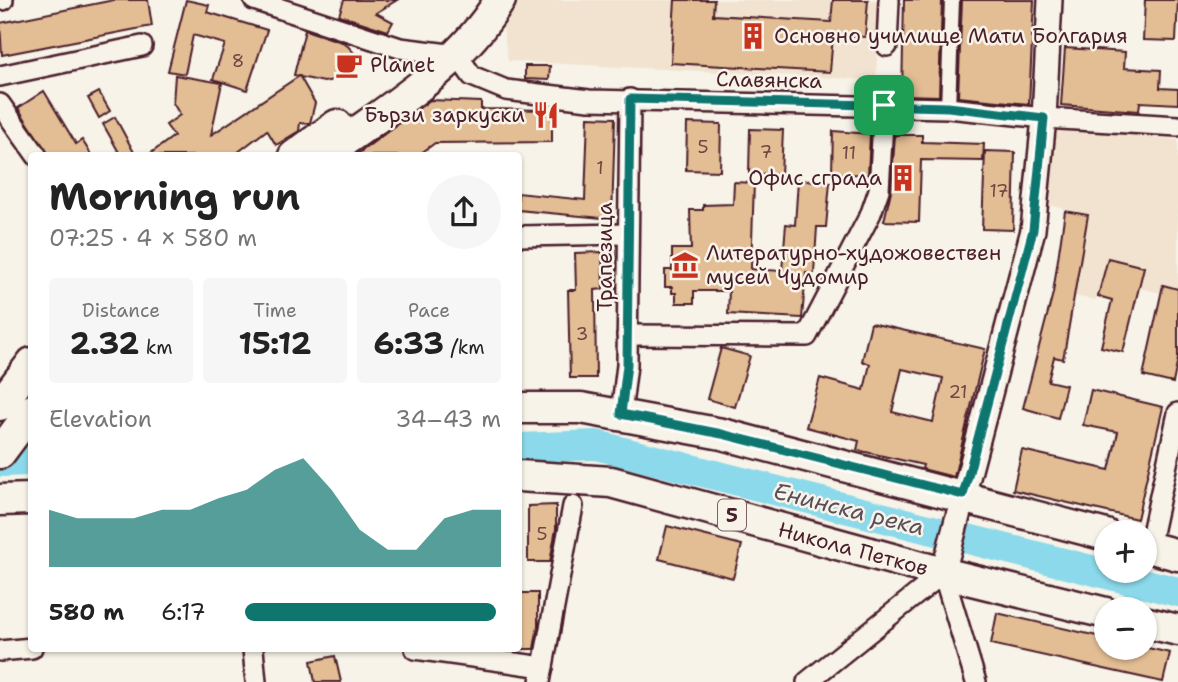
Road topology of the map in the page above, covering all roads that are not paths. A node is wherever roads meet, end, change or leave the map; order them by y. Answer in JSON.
{"nodes":[{"id":1,"x":254,"y":0,"type":"edge"},
{"id":2,"x":499,"y":0,"type":"edge"},
{"id":3,"x":889,"y":0,"type":"edge"},
{"id":4,"x":952,"y":0,"type":"edge"},
{"id":5,"x":1050,"y":0,"type":"edge"},
{"id":6,"x":293,"y":6,"type":"edge"},
{"id":7,"x":142,"y":46,"type":"dead end"},
{"id":8,"x":887,"y":46,"type":"dead end"},
{"id":9,"x":457,"y":54,"type":"junction"},
{"id":10,"x":0,"y":76,"type":"edge"},
{"id":11,"x":630,"y":99,"type":"junction"},
{"id":12,"x":0,"y":104,"type":"edge"},
{"id":13,"x":884,"y":105,"type":"junction"},
{"id":14,"x":948,"y":107,"type":"junction"},
{"id":15,"x":1044,"y":118,"type":"junction"},
{"id":16,"x":1178,"y":126,"type":"edge"},
{"id":17,"x":34,"y":152,"type":"edge"},
{"id":18,"x":300,"y":152,"type":"edge"},
{"id":19,"x":328,"y":152,"type":"edge"},
{"id":20,"x":627,"y":234,"type":"junction"},
{"id":21,"x":522,"y":236,"type":"edge"},
{"id":22,"x":627,"y":335,"type":"junction"},
{"id":23,"x":28,"y":376,"type":"edge"},
{"id":24,"x":522,"y":408,"type":"edge"},
{"id":25,"x":1178,"y":413,"type":"edge"},
{"id":26,"x":621,"y":414,"type":"junction"},
{"id":27,"x":13,"y":427,"type":"edge"},
{"id":28,"x":1173,"y":460,"type":"edge"},
{"id":29,"x":522,"y":476,"type":"edge"},
{"id":30,"x":28,"y":499,"type":"edge"},
{"id":31,"x":0,"y":500,"type":"edge"},
{"id":32,"x":961,"y":502,"type":"junction"},
{"id":33,"x":573,"y":506,"type":"dead end"},
{"id":34,"x":1155,"y":520,"type":"edge"},
{"id":35,"x":1094,"y":532,"type":"edge"},
{"id":36,"x":1157,"y":549,"type":"edge"},
{"id":37,"x":1178,"y":555,"type":"edge"},
{"id":38,"x":945,"y":566,"type":"junction"},
{"id":39,"x":1094,"y":609,"type":"edge"},
{"id":40,"x":1157,"y":625,"type":"edge"},
{"id":41,"x":1178,"y":630,"type":"edge"},
{"id":42,"x":28,"y":648,"type":"edge"},
{"id":43,"x":0,"y":651,"type":"edge"},
{"id":44,"x":253,"y":652,"type":"edge"},
{"id":45,"x":430,"y":652,"type":"edge"},
{"id":46,"x":542,"y":675,"type":"edge"},
{"id":47,"x":256,"y":682,"type":"edge"},
{"id":48,"x":807,"y":682,"type":"edge"},
{"id":49,"x":976,"y":682,"type":"edge"}],
"edges":[{"from":1,"to":6,"type":"street"},
{"from":2,"to":9,"type":"main road"},
{"from":3,"to":8,"type":"street"},
{"from":4,"to":14,"type":"street"},
{"from":5,"to":15,"type":"street"},
{"from":6,"to":9,"type":"street"},
{"from":7,"to":10,"type":"street"},
{"from":9,"to":11,"type":"street","name":"Славянска"},
{"from":9,"to":18,"type":"main road"},
{"from":9,"to":19,"type":"main road"},
{"from":11,"to":13,"type":"street","name":"Славянска"},
{"from":11,"to":20,"type":"street","name":"Трапезица"},
{"from":12,"to":17,"type":"street"},
{"from":13,"to":14,"type":"street","name":"Славянска"},
{"from":13,"to":22,"type":"street"},
{"from":14,"to":15,"type":"street","name":"Славянска"},
{"from":15,"to":16,"type":"street","name":"Славянска"},
{"from":15,"to":32,"type":"street"},
{"from":20,"to":21,"type":"street"},
{"from":20,"to":22,"type":"street","name":"Трапезица"},
{"from":22,"to":26,"type":"street","name":"Трапезица"},
{"from":23,"to":27,"type":"main road"},
{"from":24,"to":26,"type":"main road"},
{"from":25,"to":28,"type":"street"},
{"from":26,"to":32,"type":"main road"},
{"from":28,"to":34,"type":"street"},
{"from":29,"to":38,"type":"main road","name":"Никола Петков","number":"5"},
{"from":30,"to":31,"type":"main road"},
{"from":32,"to":35,"type":"main road"},
{"from":32,"to":38,"type":"street"},
{"from":33,"to":46,"type":"street"},
{"from":36,"to":37,"type":"main road"},
{"from":38,"to":39,"type":"main road","name":"Никола Петков","number":"5"},
{"from":38,"to":48,"type":"street"},
{"from":38,"to":49,"type":"street"},
{"from":40,"to":41,"type":"main road"},
{"from":42,"to":43,"type":"street"},
{"from":44,"to":47,"type":"street"},
{"from":45,"to":46,"type":"street"}]}
